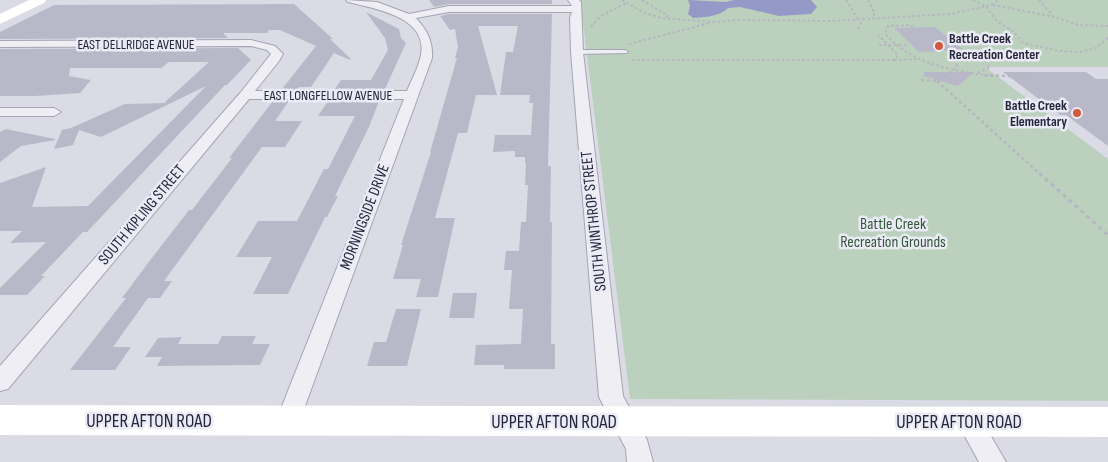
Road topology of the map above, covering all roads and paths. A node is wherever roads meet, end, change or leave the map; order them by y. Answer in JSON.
{"nodes":[{"id":1,"x":39,"y":0,"type":"edge"},
{"id":2,"x":351,"y":0,"type":"edge"},
{"id":3,"x":622,"y":0,"type":"edge"},
{"id":4,"x":642,"y":0,"type":"edge"},
{"id":5,"x":846,"y":0,"type":"edge"},
{"id":6,"x":868,"y":0,"type":"edge"},
{"id":7,"x":972,"y":0,"type":"edge"},
{"id":8,"x":998,"y":0,"type":"edge"},
{"id":9,"x":1038,"y":0,"type":"edge"},
{"id":10,"x":626,"y":3,"type":"junction"},
{"id":11,"x":992,"y":5,"type":"junction"},
{"id":12,"x":986,"y":6,"type":"junction"},
{"id":13,"x":574,"y":7,"type":"edge"},
{"id":14,"x":408,"y":17,"type":"junction"},
{"id":15,"x":666,"y":18,"type":"junction"},
{"id":16,"x":863,"y":18,"type":"junction"},
{"id":17,"x":874,"y":18,"type":"junction"},
{"id":18,"x":1055,"y":18,"type":"junction"},
{"id":19,"x":858,"y":19,"type":"junction"},
{"id":20,"x":0,"y":20,"type":"edge"},
{"id":21,"x":716,"y":22,"type":"junction"},
{"id":22,"x":1108,"y":26,"type":"edge"},
{"id":23,"x":913,"y":27,"type":"dead end"},
{"id":24,"x":858,"y":30,"type":"dead end"},
{"id":25,"x":591,"y":31,"type":"dead end"},
{"id":26,"x":878,"y":35,"type":"dead end"},
{"id":27,"x":1108,"y":38,"type":"edge"},
{"id":28,"x":0,"y":44,"type":"edge"},
{"id":29,"x":627,"y":44,"type":"dead end"},
{"id":30,"x":880,"y":45,"type":"dead end"},
{"id":31,"x":888,"y":45,"type":"junction"},
{"id":32,"x":896,"y":45,"type":"junction"},
{"id":33,"x":907,"y":45,"type":"dead end"},
{"id":34,"x":271,"y":48,"type":"joint"},
{"id":35,"x":577,"y":52,"type":"junction"},
{"id":36,"x":625,"y":52,"type":"dead end"},
{"id":37,"x":921,"y":58,"type":"junction"},
{"id":38,"x":631,"y":60,"type":"dead end"},
{"id":39,"x":894,"y":60,"type":"junction"},
{"id":40,"x":958,"y":63,"type":"dead end"},
{"id":41,"x":988,"y":65,"type":"dead end"},
{"id":42,"x":955,"y":69,"type":"junction"},
{"id":43,"x":977,"y":73,"type":"junction"},
{"id":44,"x":1030,"y":77,"type":"dead end"},
{"id":45,"x":921,"y":80,"type":"dead end"},
{"id":46,"x":937,"y":81,"type":"junction"},
{"id":47,"x":245,"y":95,"type":"junction"},
{"id":48,"x":411,"y":95,"type":"junction"},
{"id":49,"x":0,"y":112,"type":"edge"},
{"id":50,"x":54,"y":112,"type":"dead end"},
{"id":51,"x":1108,"y":235,"type":"edge"},
{"id":52,"x":0,"y":382,"type":"edge"},
{"id":53,"x":0,"y":420,"type":"edge"},
{"id":54,"x":288,"y":421,"type":"junction"},
{"id":55,"x":623,"y":422,"type":"junction"},
{"id":56,"x":969,"y":422,"type":"junction"},
{"id":57,"x":1108,"y":422,"type":"edge"},
{"id":58,"x":640,"y":462,"type":"edge"},
{"id":59,"x":993,"y":462,"type":"edge"}],
"edges":[{"from":1,"to":20,"type":"street"},
{"from":2,"to":14,"type":"street"},
{"from":3,"to":10,"type":"path"},
{"from":4,"to":15,"type":"path"},
{"from":5,"to":19,"type":"path"},
{"from":6,"to":17,"type":"path"},
{"from":7,"to":12,"type":"path"},
{"from":8,"to":11,"type":"path"},
{"from":9,"to":18,"type":"path"},
{"from":10,"to":15,"type":"path"},
{"from":10,"to":25,"type":"path"},
{"from":11,"to":12,"type":"path"},
{"from":11,"to":18,"type":"path"},
{"from":12,"to":17,"type":"path"},
{"from":12,"to":27,"type":"path"},
{"from":13,"to":14,"type":"street"},
{"from":13,"to":35,"type":"street","name":"SOUTH WINTHROP STREET"},
{"from":14,"to":48,"type":"street","name":"MORNINGSIDE DRIVE"},
{"from":15,"to":21,"type":"path"},
{"from":16,"to":17,"type":"path"},
{"from":16,"to":19,"type":"path"},
{"from":16,"to":24,"type":"path"},
{"from":18,"to":22,"type":"path"},
{"from":19,"to":21,"type":"path"},
{"from":21,"to":29,"type":"path"},
{"from":23,"to":32,"type":"path"},
{"from":26,"to":31,"type":"path"},
{"from":28,"to":34,"type":"street","name":"EAST DELLRIDGE AVENUE"},
{"from":30,"to":31,"type":"path"},
{"from":31,"to":32,"type":"path"},
{"from":31,"to":39,"type":"path"},
{"from":32,"to":33,"type":"path"},
{"from":32,"to":37,"type":"path"},
{"from":34,"to":47,"type":"street","name":"SOUTH KIPLING STREET"},
{"from":35,"to":36,"type":"lane"},
{"from":35,"to":55,"type":"street","name":"SOUTH WINTHROP STREET"},
{"from":37,"to":39,"type":"path"},
{"from":37,"to":42,"type":"path"},
{"from":38,"to":39,"type":"path"},
{"from":40,"to":42,"type":"path"},
{"from":41,"to":43,"type":"path"},
{"from":42,"to":43,"type":"path"},
{"from":42,"to":46,"type":"path"},
{"from":43,"to":44,"type":"path"},
{"from":45,"to":46,"type":"path"},
{"from":46,"to":51,"type":"path"},
{"from":47,"to":48,"type":"street","name":"EAST LONGFELLOW AVENUE"},
{"from":47,"to":52,"type":"street","name":"SOUTH KIPLING STREET"},
{"from":48,"to":54,"type":"street","name":"MORNINGSIDE DRIVE"},
{"from":49,"to":50,"type":"street"},
{"from":53,"to":54,"type":"street","name":"UPPER AFTON ROAD"},
{"from":54,"to":55,"type":"street","name":"UPPER AFTON ROAD"},
{"from":55,"to":56,"type":"street","name":"UPPER AFTON ROAD"},
{"from":55,"to":58,"type":"street","name":"SOUTH WINTHROP STREET"},
{"from":56,"to":57,"type":"street","name":"UPPER AFTON ROAD"},
{"from":56,"to":59,"type":"street"}]}
